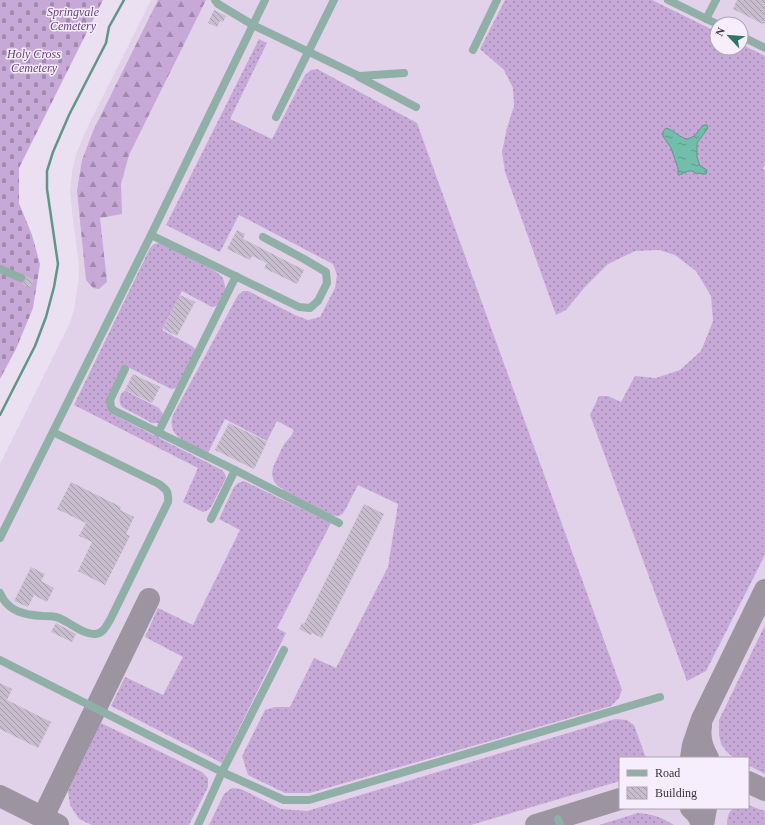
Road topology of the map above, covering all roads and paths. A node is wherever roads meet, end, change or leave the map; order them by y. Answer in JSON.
{"nodes":[{"id":1,"x":215,"y":0,"type":"edge"},
{"id":2,"x":265,"y":0,"type":"edge"},
{"id":3,"x":334,"y":0,"type":"edge"},
{"id":4,"x":497,"y":0,"type":"edge"},
{"id":5,"x":668,"y":0,"type":"edge"},
{"id":6,"x":716,"y":0,"type":"edge"},
{"id":7,"x":706,"y":19,"type":"junction"},
{"id":8,"x":709,"y":20,"type":"edge"},
{"id":9,"x":253,"y":25,"type":"junction"},
{"id":10,"x":749,"y":40,"type":"edge"},
{"id":11,"x":765,"y":48,"type":"edge"},
{"id":12,"x":473,"y":50,"type":"dead end"},
{"id":13,"x":309,"y":52,"type":"junction"},
{"id":14,"x":404,"y":73,"type":"dead end"},
{"id":15,"x":358,"y":76,"type":"junction"},
{"id":16,"x":416,"y":107,"type":"dead end"},
{"id":17,"x":276,"y":117,"type":"dead end"},
{"id":18,"x":151,"y":235,"type":"junction"},
{"id":19,"x":263,"y":237,"type":"dead end"},
{"id":20,"x":0,"y":269,"type":"edge"},
{"id":21,"x":236,"y":276,"type":"junction"},
{"id":22,"x":21,"y":278,"type":"dead end"},
{"id":23,"x":125,"y":369,"type":"dead end"},
{"id":24,"x":53,"y":432,"type":"junction"},
{"id":25,"x":158,"y":432,"type":"junction"},
{"id":26,"x":236,"y":470,"type":"junction"},
{"id":27,"x":211,"y":519,"type":"dead end"},
{"id":28,"x":339,"y":522,"type":"dead end"},
{"id":29,"x":0,"y":538,"type":"edge"},
{"id":30,"x":0,"y":593,"type":"edge"},
{"id":31,"x":284,"y":650,"type":"dead end"},
{"id":32,"x":0,"y":660,"type":"edge"},
{"id":33,"x":660,"y":697,"type":"dead end"},
{"id":34,"x":222,"y":772,"type":"junction"},
{"id":35,"x":198,"y":825,"type":"edge"}],
"edges":[{"from":1,"to":9,"type":"lane"},
{"from":2,"to":9,"type":"lane"},
{"from":3,"to":13,"type":"lane"},
{"from":4,"to":12,"type":"lane"},
{"from":5,"to":7,"type":"lane"},
{"from":6,"to":7,"type":"lane"},
{"from":7,"to":8,"type":"lane"},
{"from":9,"to":13,"type":"lane"},
{"from":9,"to":18,"type":"lane"},
{"from":10,"to":11,"type":"lane"},
{"from":13,"to":15,"type":"lane"},
{"from":13,"to":17,"type":"lane"},
{"from":14,"to":15,"type":"lane"},
{"from":15,"to":16,"type":"lane"},
{"from":18,"to":21,"type":"lane"},
{"from":18,"to":24,"type":"lane"},
{"from":19,"to":21,"type":"lane"},
{"from":20,"to":22,"type":"lane"},
{"from":21,"to":25,"type":"lane"},
{"from":23,"to":25,"type":"lane"},
{"from":24,"to":29,"type":"lane"},
{"from":24,"to":30,"type":"lane"},
{"from":25,"to":26,"type":"lane"},
{"from":26,"to":27,"type":"lane"},
{"from":26,"to":28,"type":"lane"},
{"from":31,"to":34,"type":"lane"},
{"from":32,"to":34,"type":"lane"},
{"from":33,"to":34,"type":"lane"},
{"from":34,"to":35,"type":"lane"}]}
